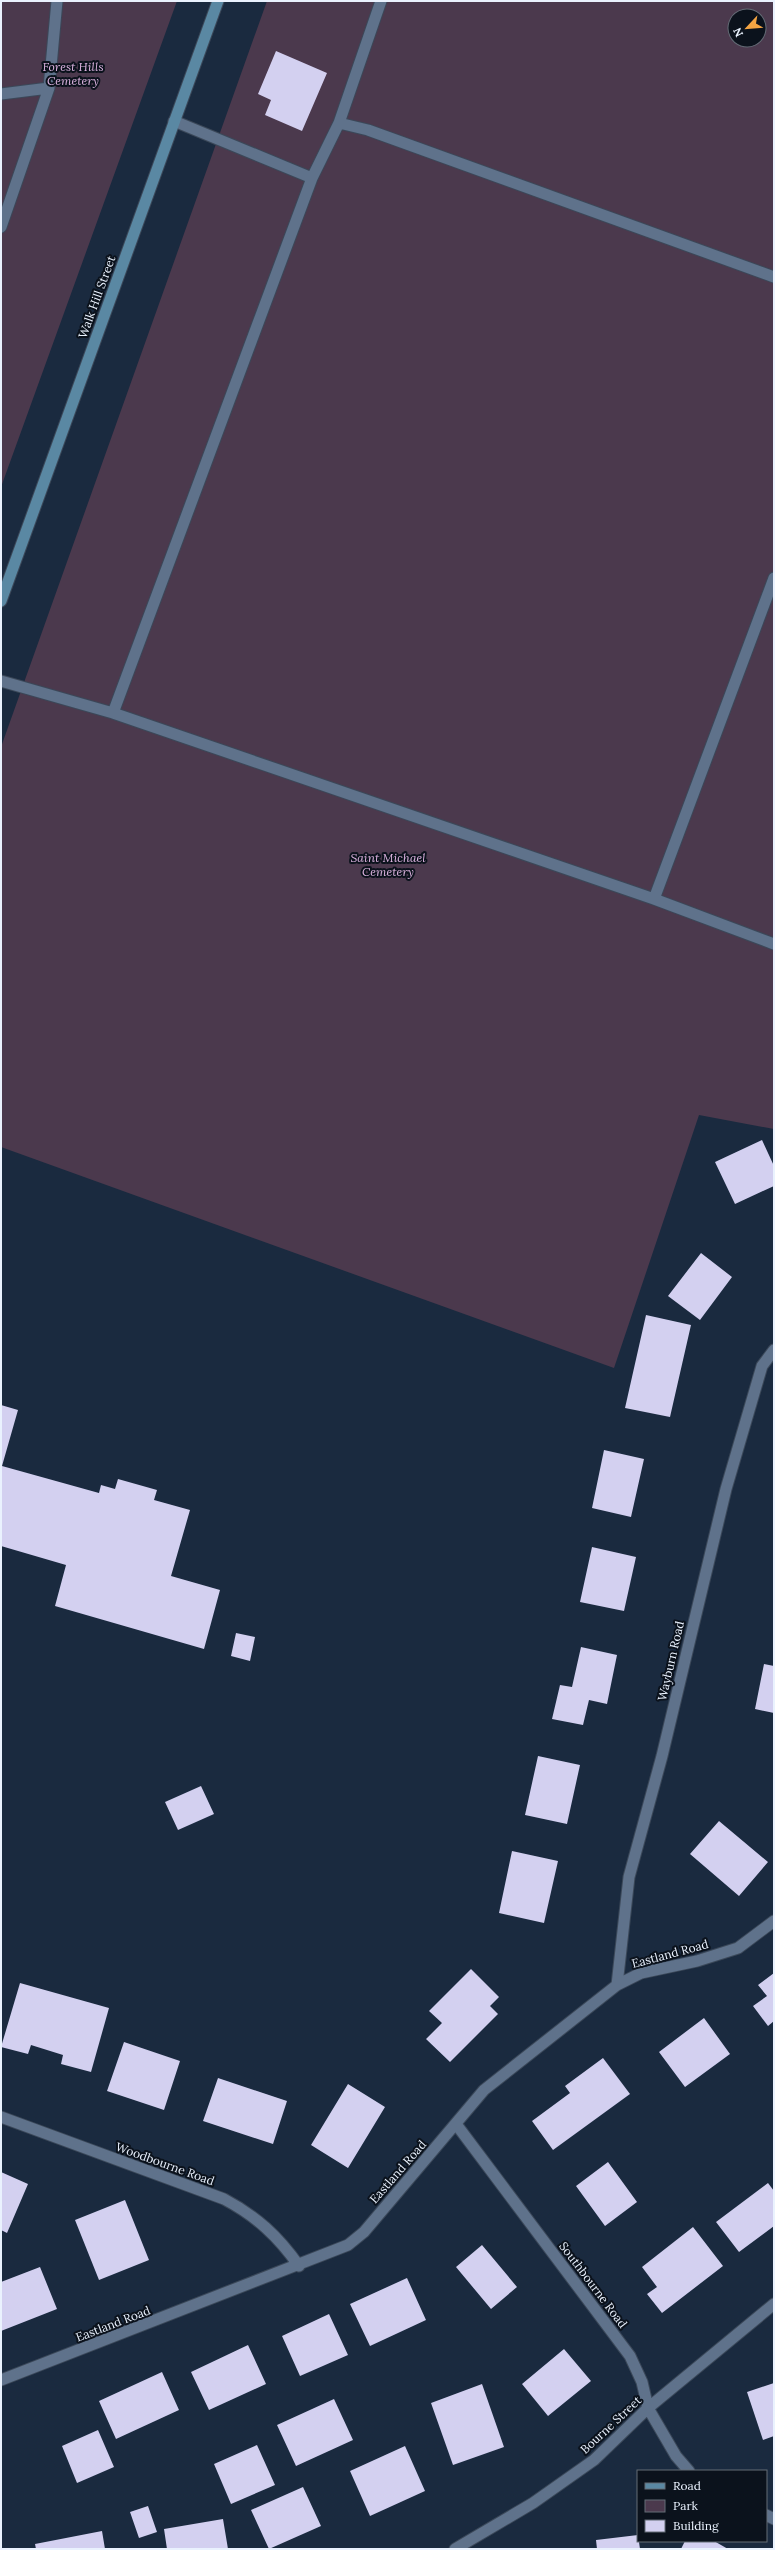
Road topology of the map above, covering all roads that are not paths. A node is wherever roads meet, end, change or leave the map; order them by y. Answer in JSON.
{"nodes":[{"id":1,"x":57,"y":1,"type":"edge"},
{"id":2,"x":218,"y":1,"type":"edge"},
{"id":3,"x":381,"y":1,"type":"edge"},
{"id":4,"x":49,"y":88,"type":"junction"},
{"id":5,"x":1,"y":94,"type":"edge"},
{"id":6,"x":174,"y":122,"type":"junction"},
{"id":7,"x":339,"y":123,"type":"junction"},
{"id":8,"x":312,"y":178,"type":"junction"},
{"id":9,"x":1,"y":227,"type":"edge"},
{"id":10,"x":774,"y":277,"type":"edge"},
{"id":11,"x":774,"y":578,"type":"edge"},
{"id":12,"x":1,"y":601,"type":"edge"},
{"id":13,"x":1,"y":681,"type":"edge"},
{"id":14,"x":113,"y":713,"type":"junction"},
{"id":15,"x":654,"y":899,"type":"junction"},
{"id":16,"x":774,"y":944,"type":"edge"},
{"id":17,"x":774,"y":1350,"type":"edge"},
{"id":18,"x":774,"y":1921,"type":"edge"},
{"id":19,"x":617,"y":1985,"type":"junction"},
{"id":20,"x":1,"y":2117,"type":"edge"},
{"id":21,"x":456,"y":2124,"type":"junction"},
{"id":22,"x":299,"y":2266,"type":"junction"},
{"id":23,"x":774,"y":2304,"type":"edge"},
{"id":24,"x":1,"y":2380,"type":"edge"},
{"id":25,"x":648,"y":2408,"type":"junction"},
{"id":26,"x":688,"y":2470,"type":"edge"},
{"id":27,"x":455,"y":2549,"type":"edge"}],
"edges":[{"from":1,"to":4,"type":"street"},
{"from":2,"to":6,"type":"main road","name":"Walk Hill Street"},
{"from":3,"to":7,"type":"street"},
{"from":4,"to":5,"type":"street"},
{"from":4,"to":9,"type":"street"},
{"from":6,"to":8,"type":"street"},
{"from":6,"to":12,"type":"main road","name":"Walk Hill Street"},
{"from":7,"to":8,"type":"street"},
{"from":7,"to":10,"type":"street"},
{"from":8,"to":14,"type":"street"},
{"from":11,"to":15,"type":"street"},
{"from":13,"to":14,"type":"street"},
{"from":14,"to":15,"type":"street"},
{"from":15,"to":16,"type":"street"},
{"from":17,"to":19,"type":"street","name":"Wayburn Road"},
{"from":18,"to":19,"type":"street","name":"Eastland Road"},
{"from":19,"to":21,"type":"street","name":"Eastland Road"},
{"from":20,"to":22,"type":"street","name":"Woodbourne Road"},
{"from":21,"to":22,"type":"street","name":"Eastland Road"},
{"from":21,"to":25,"type":"street","name":"Southbourne Road"},
{"from":22,"to":24,"type":"street","name":"Eastland Road"},
{"from":23,"to":25,"type":"street","name":"Bourne Street"},
{"from":25,"to":26,"type":"street","name":"Southbourne Road"},
{"from":25,"to":27,"type":"street","name":"Bourne Street"}]}
